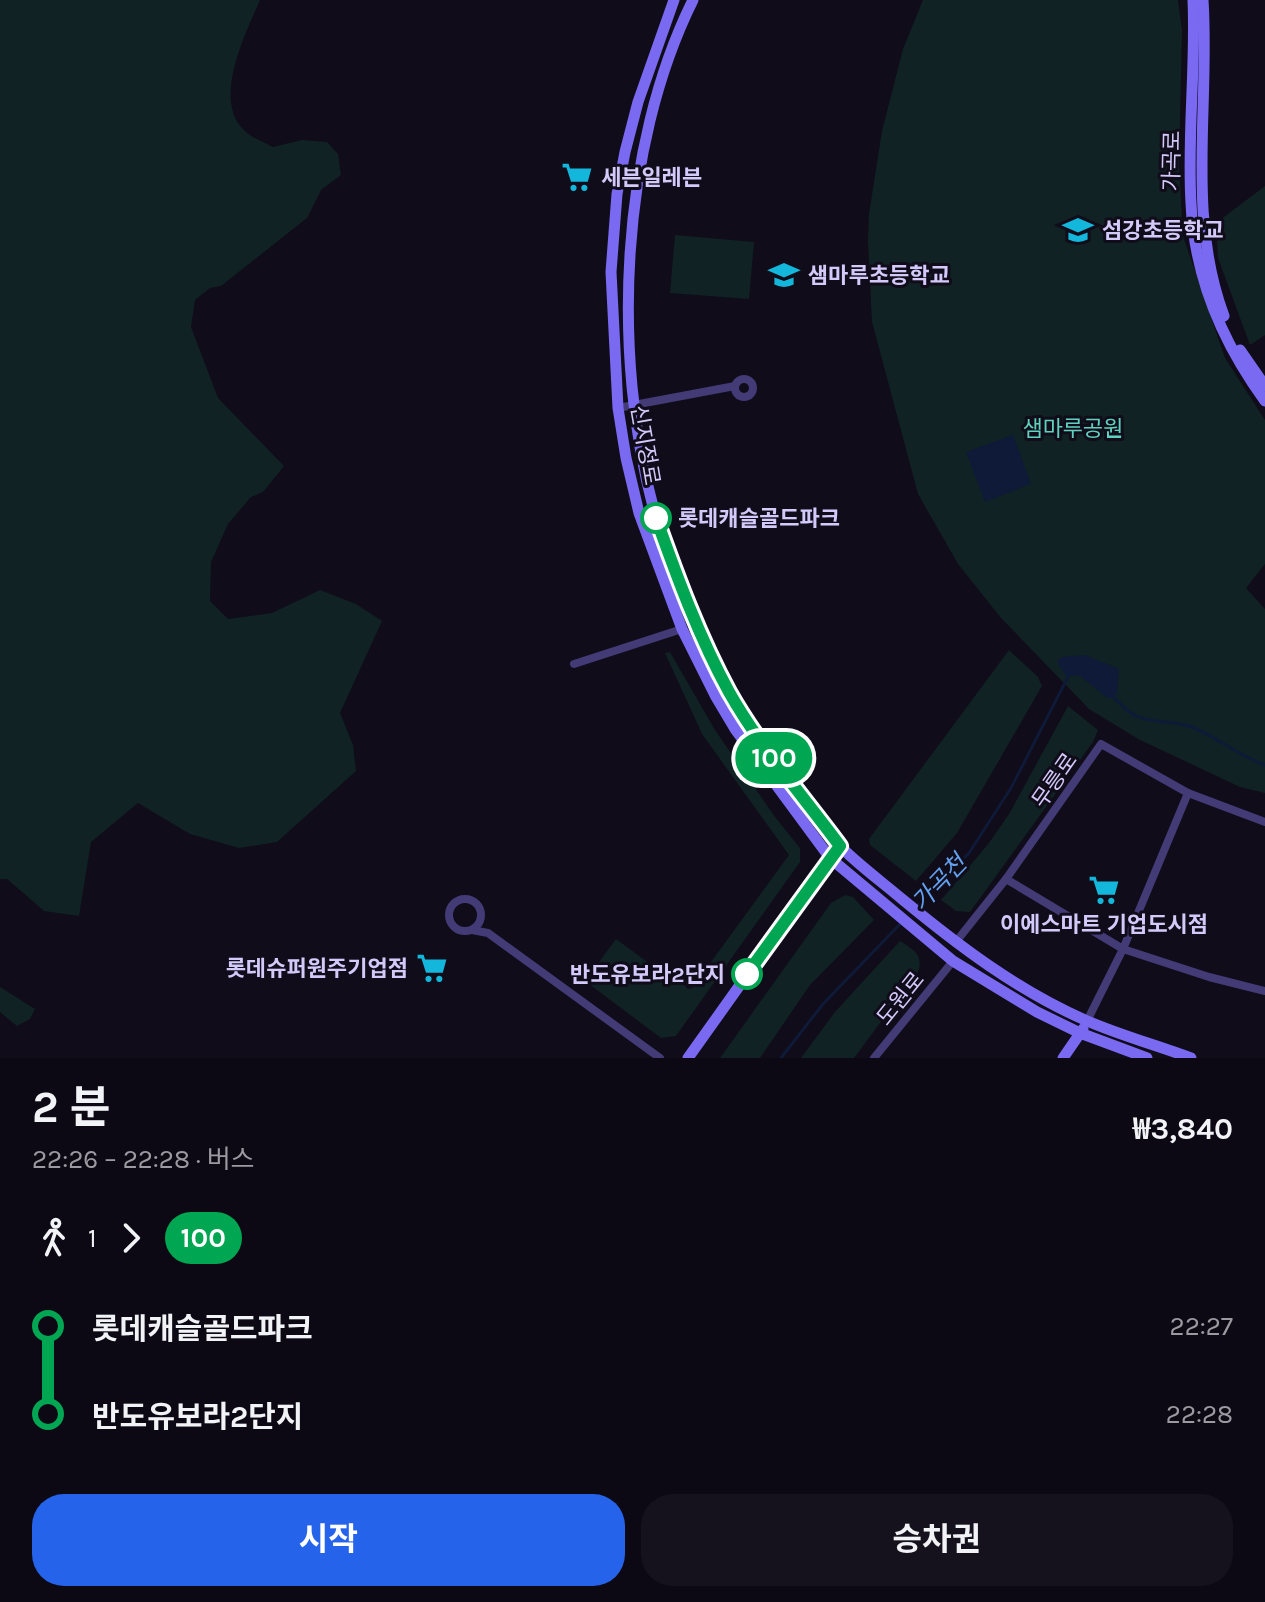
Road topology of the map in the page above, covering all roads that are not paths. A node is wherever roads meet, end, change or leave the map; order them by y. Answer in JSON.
{"nodes":[{"id":1,"x":674,"y":0,"type":"edge"},
{"id":2,"x":693,"y":0,"type":"edge"},
{"id":3,"x":1193,"y":0,"type":"edge"},
{"id":4,"x":1203,"y":0,"type":"edge"},
{"id":5,"x":1195,"y":173,"type":"junction"},
{"id":6,"x":735,"y":386,"type":"dead end"},
{"id":7,"x":1265,"y":386,"type":"edge"},
{"id":8,"x":1265,"y":401,"type":"edge"},
{"id":9,"x":635,"y":406,"type":"junction"},
{"id":10,"x":618,"y":408,"type":"junction"},
{"id":11,"x":697,"y":623,"type":"junction"},
{"id":12,"x":682,"y":629,"type":"junction"},
{"id":13,"x":574,"y":664,"type":"dead end"},
{"id":14,"x":1188,"y":793,"type":"junction"},
{"id":15,"x":1265,"y":822,"type":"edge"},
{"id":16,"x":840,"y":846,"type":"junction"},
{"id":17,"x":830,"y":858,"type":"junction"},
{"id":18,"x":1006,"y":879,"type":"junction"},
{"id":19,"x":481,"y":917,"type":"junction"},
{"id":20,"x":472,"y":930,"type":"junction"},
{"id":21,"x":488,"y":933,"type":"junction"},
{"id":22,"x":955,"y":943,"type":"junction"},
{"id":23,"x":1123,"y":949,"type":"junction"},
{"id":24,"x":953,"y":961,"type":"junction"},
{"id":25,"x":1265,"y":991,"type":"edge"},
{"id":26,"x":1087,"y":1021,"type":"junction"},
{"id":27,"x":1080,"y":1033,"type":"junction"},
{"id":28,"x":660,"y":1058,"type":"edge"},
{"id":29,"x":688,"y":1058,"type":"edge"},
{"id":30,"x":874,"y":1058,"type":"edge"},
{"id":31,"x":1063,"y":1058,"type":"edge"},
{"id":32,"x":1147,"y":1058,"type":"edge"},
{"id":33,"x":1191,"y":1058,"type":"edge"}],
"edges":[{"from":1,"to":10,"type":"street","name":"신지정로"},
{"from":2,"to":9,"type":"street","name":"신지정로"},
{"from":3,"to":5,"type":"street","name":"가곡로"},
{"from":4,"to":5,"type":"street","name":"가곡로"},
{"from":5,"to":7,"type":"street","name":"가곡로"},
{"from":5,"to":8,"type":"street","name":"가곡로"},
{"from":6,"to":9,"type":"street"},
{"from":9,"to":10,"type":"street"},
{"from":9,"to":11,"type":"street","name":"신지정로"},
{"from":10,"to":12,"type":"street","name":"신지정로"},
{"from":11,"to":12,"type":"street"},
{"from":11,"to":16,"type":"street","name":"신지정로"},
{"from":12,"to":13,"type":"street"},
{"from":12,"to":17,"type":"street","name":"신지정로"},
{"from":14,"to":15,"type":"street","name":"무릉로"},
{"from":14,"to":18,"type":"street","name":"무릉로"},
{"from":14,"to":23,"type":"street"},
{"from":16,"to":17,"type":"street"},
{"from":16,"to":22,"type":"street","name":"신지정로"},
{"from":17,"to":24,"type":"street","name":"신지정로"},
{"from":17,"to":29,"type":"street"},
{"from":18,"to":22,"type":"street","name":"무릉로"},
{"from":18,"to":23,"type":"street"},
{"from":19,"to":20,"type":"street"},
{"from":19,"to":20,"type":"street"},
{"from":19,"to":21,"type":"street"},
{"from":20,"to":21,"type":"street"},
{"from":21,"to":28,"type":"street"},
{"from":22,"to":26,"type":"street","name":"신지정로"},
{"from":23,"to":25,"type":"street"},
{"from":23,"to":26,"type":"street"},
{"from":24,"to":27,"type":"street","name":"신지정로"},
{"from":24,"to":30,"type":"street","name":"도원로"},
{"from":26,"to":27,"type":"street"},
{"from":26,"to":33,"type":"street","name":"신지정로"},
{"from":27,"to":31,"type":"street"},
{"from":27,"to":32,"type":"street"}]}
